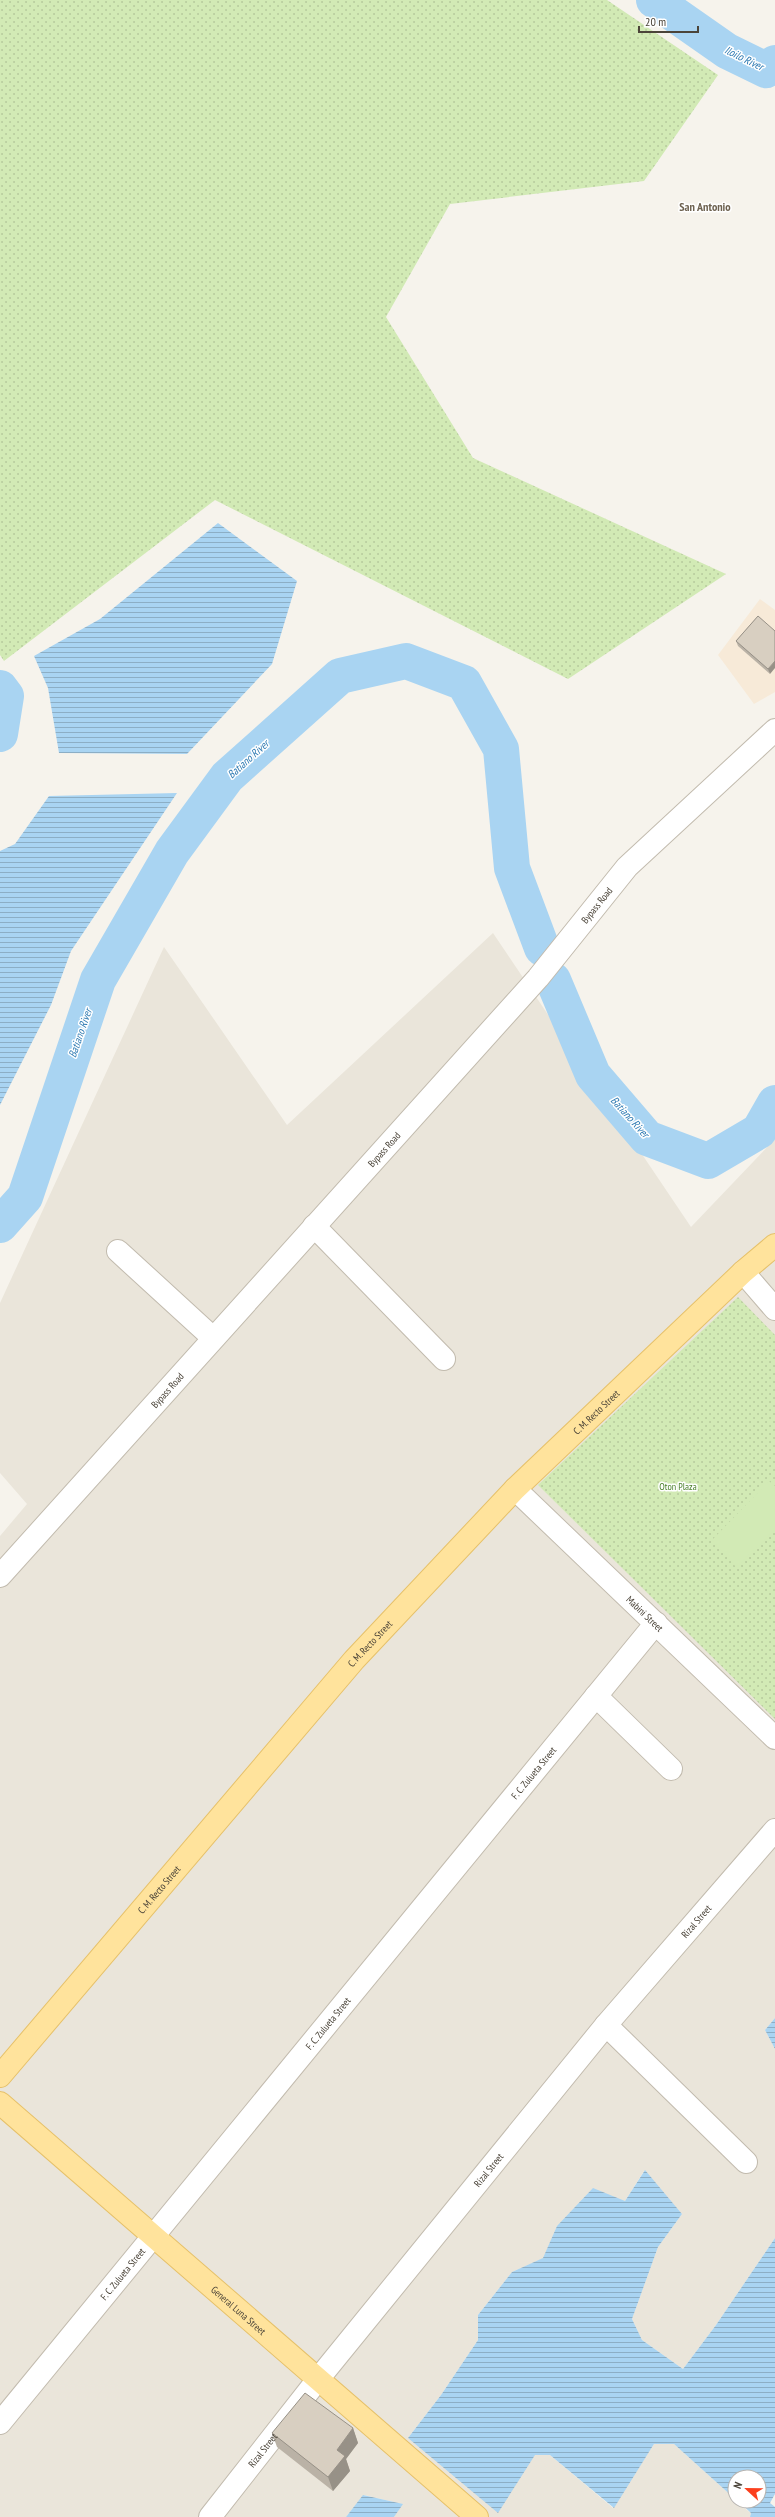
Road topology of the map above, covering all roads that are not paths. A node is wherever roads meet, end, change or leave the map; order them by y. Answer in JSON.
{"nodes":[{"id":1,"x":775,"y":730,"type":"edge"},
{"id":2,"x":314,"y":1226,"type":"junction"},
{"id":3,"x":775,"y":1245,"type":"edge"},
{"id":4,"x":118,"y":1251,"type":"dead end"},
{"id":5,"x":742,"y":1272,"type":"junction"},
{"id":6,"x":775,"y":1309,"type":"edge"},
{"id":7,"x":213,"y":1338,"type":"junction"},
{"id":8,"x":444,"y":1359,"type":"dead end"},
{"id":9,"x":515,"y":1489,"type":"junction"},
{"id":10,"x":0,"y":1576,"type":"edge"},
{"id":11,"x":656,"y":1623,"type":"junction"},
{"id":12,"x":596,"y":1696,"type":"junction"},
{"id":13,"x":775,"y":1738,"type":"edge"},
{"id":14,"x":671,"y":1769,"type":"dead end"},
{"id":15,"x":775,"y":1830,"type":"edge"},
{"id":16,"x":606,"y":2025,"type":"junction"},
{"id":17,"x":0,"y":2076,"type":"edge"},
{"id":18,"x":0,"y":2103,"type":"edge"},
{"id":19,"x":746,"y":2162,"type":"dead end"},
{"id":20,"x":154,"y":2238,"type":"junction"},
{"id":21,"x":319,"y":2378,"type":"junction"},
{"id":22,"x":0,"y":2423,"type":"edge"},
{"id":23,"x":210,"y":2517,"type":"edge"},
{"id":24,"x":477,"y":2517,"type":"edge"}],
"edges":[{"from":1,"to":2,"type":"street","name":"Bypass Road"},
{"from":2,"to":7,"type":"street","name":"Bypass Road"},
{"from":2,"to":8,"type":"street"},
{"from":3,"to":5,"type":"main road","name":"C. M. Recto Street"},
{"from":4,"to":7,"type":"street"},
{"from":5,"to":6,"type":"street"},
{"from":5,"to":9,"type":"main road","name":"C. M. Recto Street"},
{"from":7,"to":10,"type":"street","name":"Bypass Road"},
{"from":9,"to":11,"type":"street","name":"Mabini Street"},
{"from":9,"to":17,"type":"main road","name":"C. M. Recto Street"},
{"from":11,"to":12,"type":"street","name":"F. C. Zulueta Street"},
{"from":11,"to":13,"type":"street","name":"Mabini Street"},
{"from":12,"to":14,"type":"street"},
{"from":12,"to":20,"type":"street","name":"F. C. Zulueta Street"},
{"from":15,"to":16,"type":"street","name":"Rizal Street"},
{"from":16,"to":19,"type":"street"},
{"from":16,"to":21,"type":"street","name":"Rizal Street"},
{"from":18,"to":20,"type":"main road","name":"General Luna Street"},
{"from":20,"to":21,"type":"main road","name":"General Luna Street"},
{"from":20,"to":22,"type":"street","name":"F. C. Zulueta Street"},
{"from":21,"to":23,"type":"street","name":"Rizal Street"},
{"from":21,"to":24,"type":"main road","name":"General Luna Street"}]}
